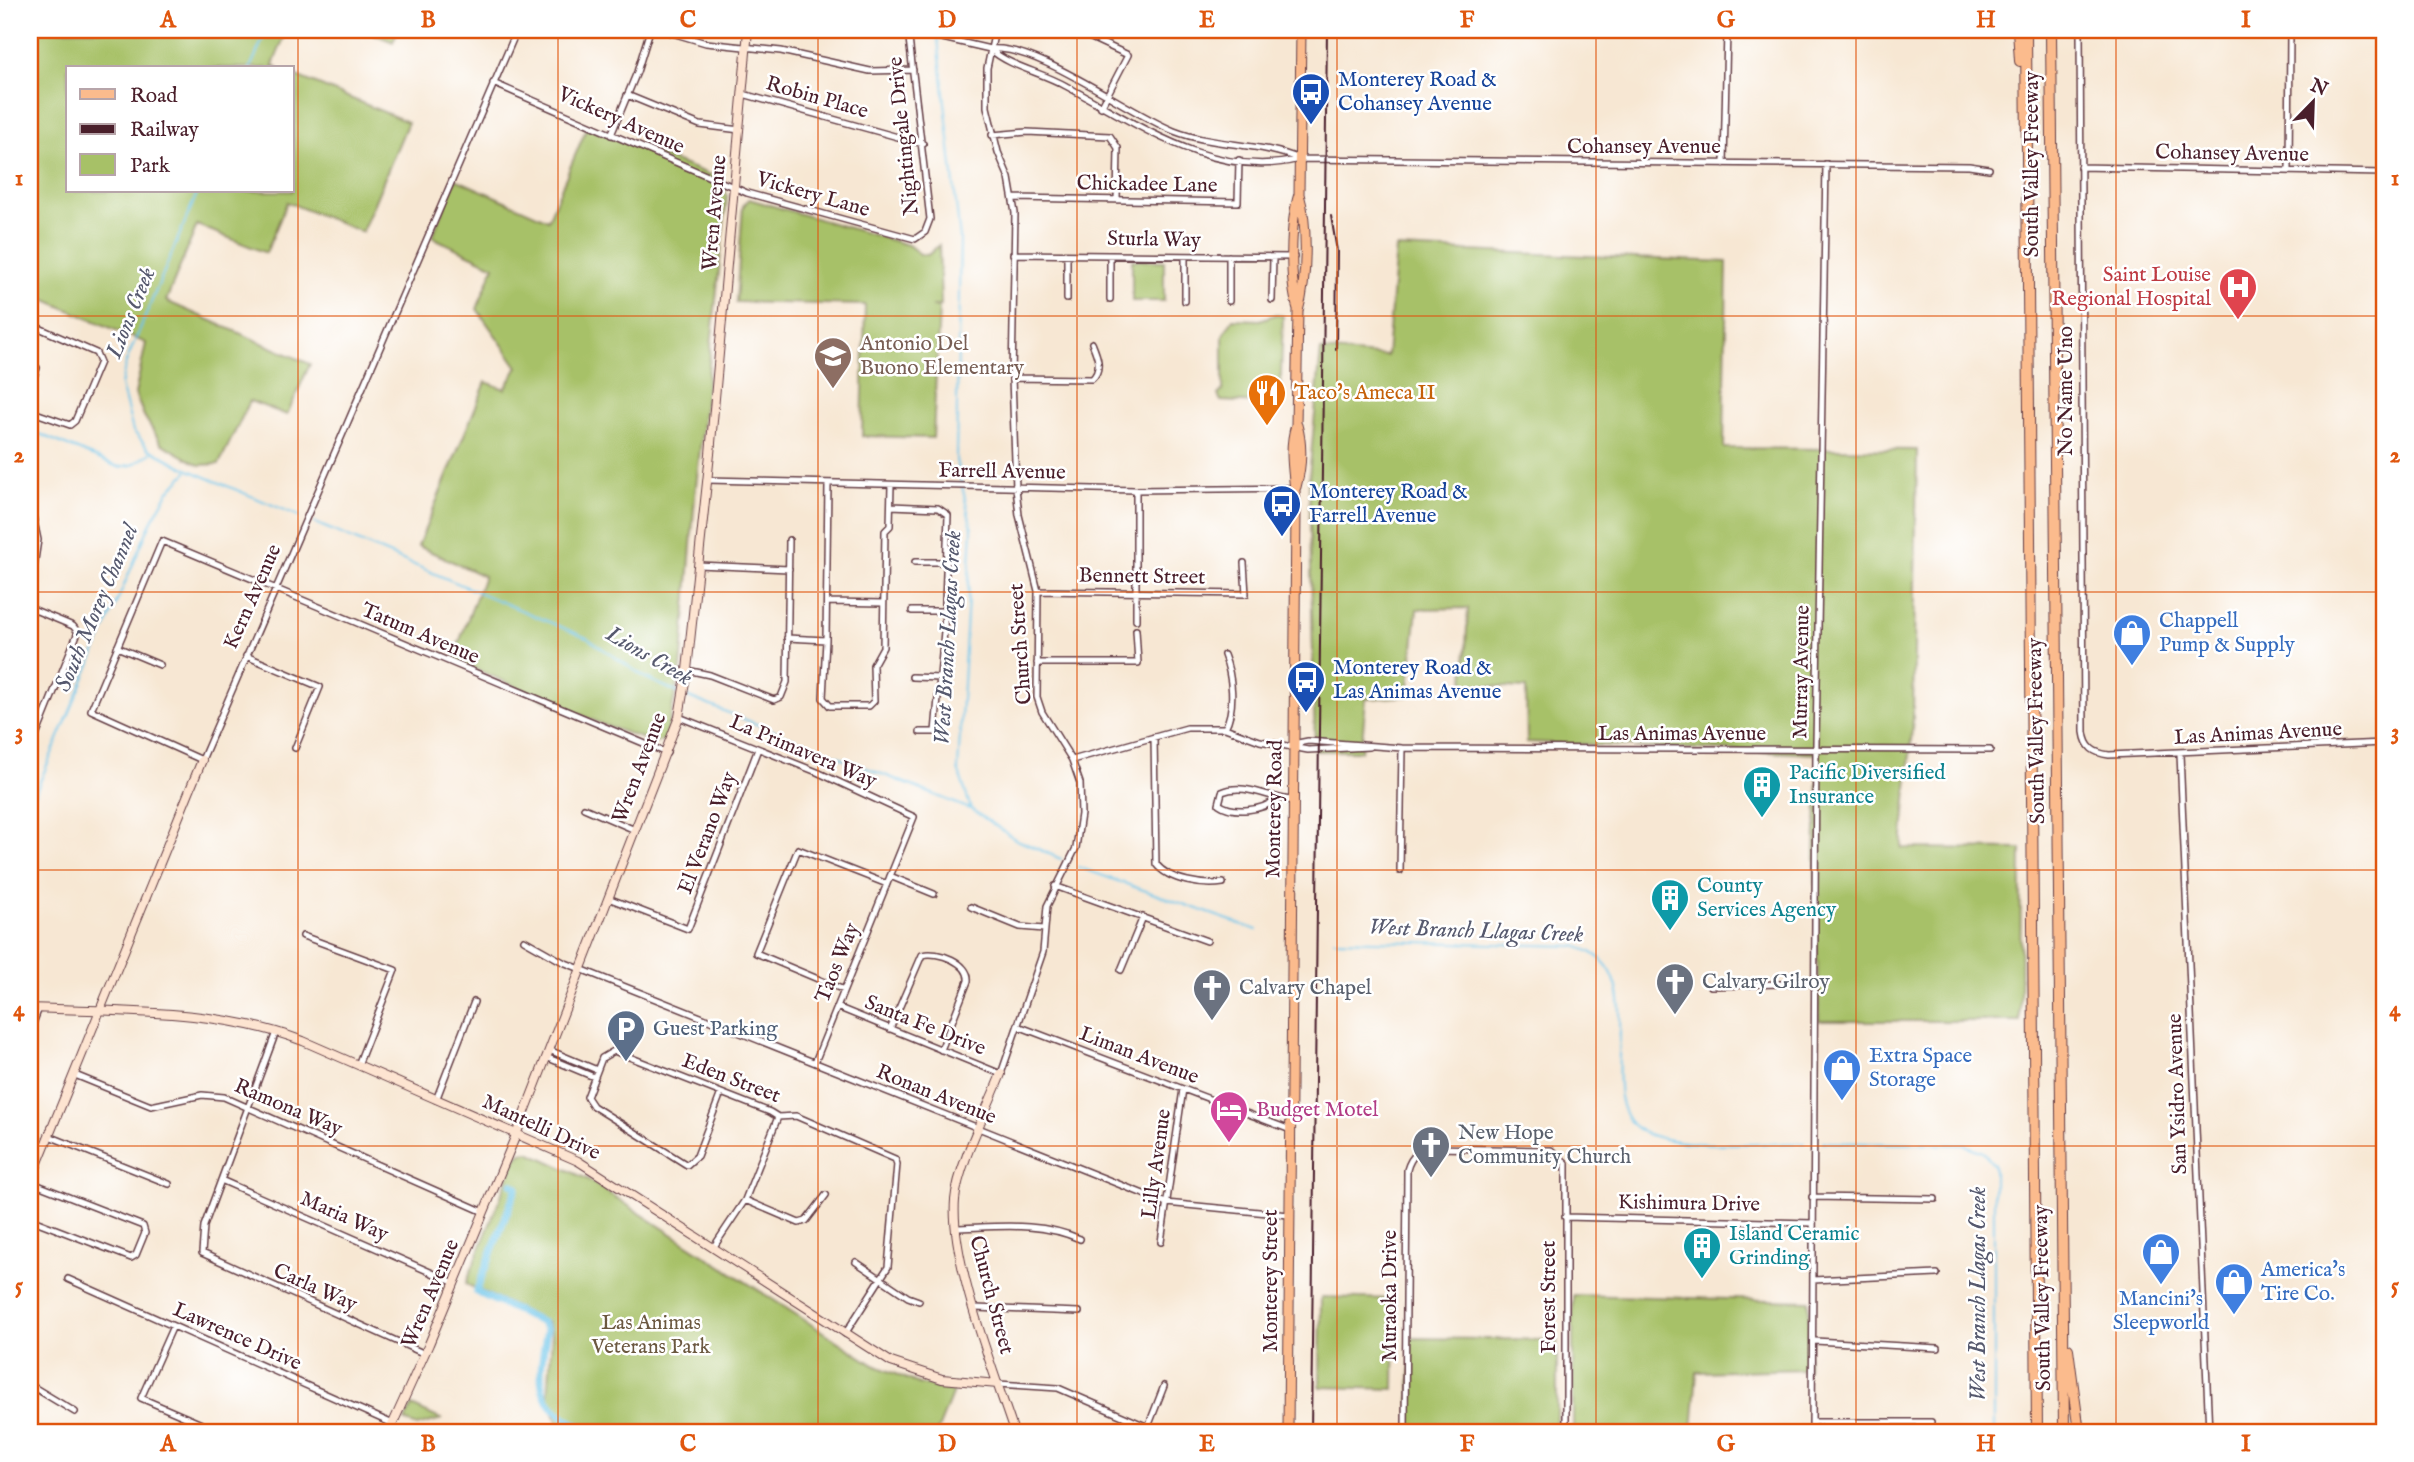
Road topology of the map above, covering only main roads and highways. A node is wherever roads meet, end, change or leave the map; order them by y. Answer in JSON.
{"nodes":[{"id":1,"x":1301,"y":30,"type":"edge"},
{"id":2,"x":2018,"y":30,"type":"edge"},
{"id":3,"x":2026,"y":30,"type":"edge"},
{"id":4,"x":2051,"y":30,"type":"edge"},
{"id":5,"x":2026,"y":169,"type":"junction"},
{"id":6,"x":1299,"y":194,"type":"junction"},
{"id":7,"x":1298,"y":311,"type":"junction"},
{"id":8,"x":1289,"y":1129,"type":"joint"},
{"id":9,"x":2062,"y":1311,"type":"junction"},
{"id":10,"x":2037,"y":1408,"type":"junction"},
{"id":11,"x":1288,"y":1432,"type":"edge"},
{"id":12,"x":2031,"y":1432,"type":"edge"},
{"id":13,"x":2037,"y":1432,"type":"edge"},
{"id":14,"x":2064,"y":1432,"type":"edge"},
{"id":15,"x":2079,"y":1432,"type":"edge"}],
"edges":[{"from":1,"to":6,"type":"main road","name":"Monterey Road"},
{"from":2,"to":5,"type":"highway"},
{"from":3,"to":5,"type":"highway","name":"South Valley Freeway"},
{"from":4,"to":9,"type":"highway","name":"South Valley Freeway"},
{"from":5,"to":10,"type":"highway","name":"South Valley Freeway"},
{"from":6,"to":7,"type":"main road","name":"Monterey Road"},
{"from":6,"to":7,"type":"main road","name":"Monterey Road"},
{"from":7,"to":8,"type":"main road","name":"Monterey Road"},
{"from":8,"to":11,"type":"main road","name":"Monterey Street"},
{"from":9,"to":14,"type":"highway","name":"South Valley Freeway"},
{"from":9,"to":15,"type":"highway"},
{"from":10,"to":12,"type":"highway"},
{"from":10,"to":13,"type":"highway","name":"South Valley Freeway"}]}
